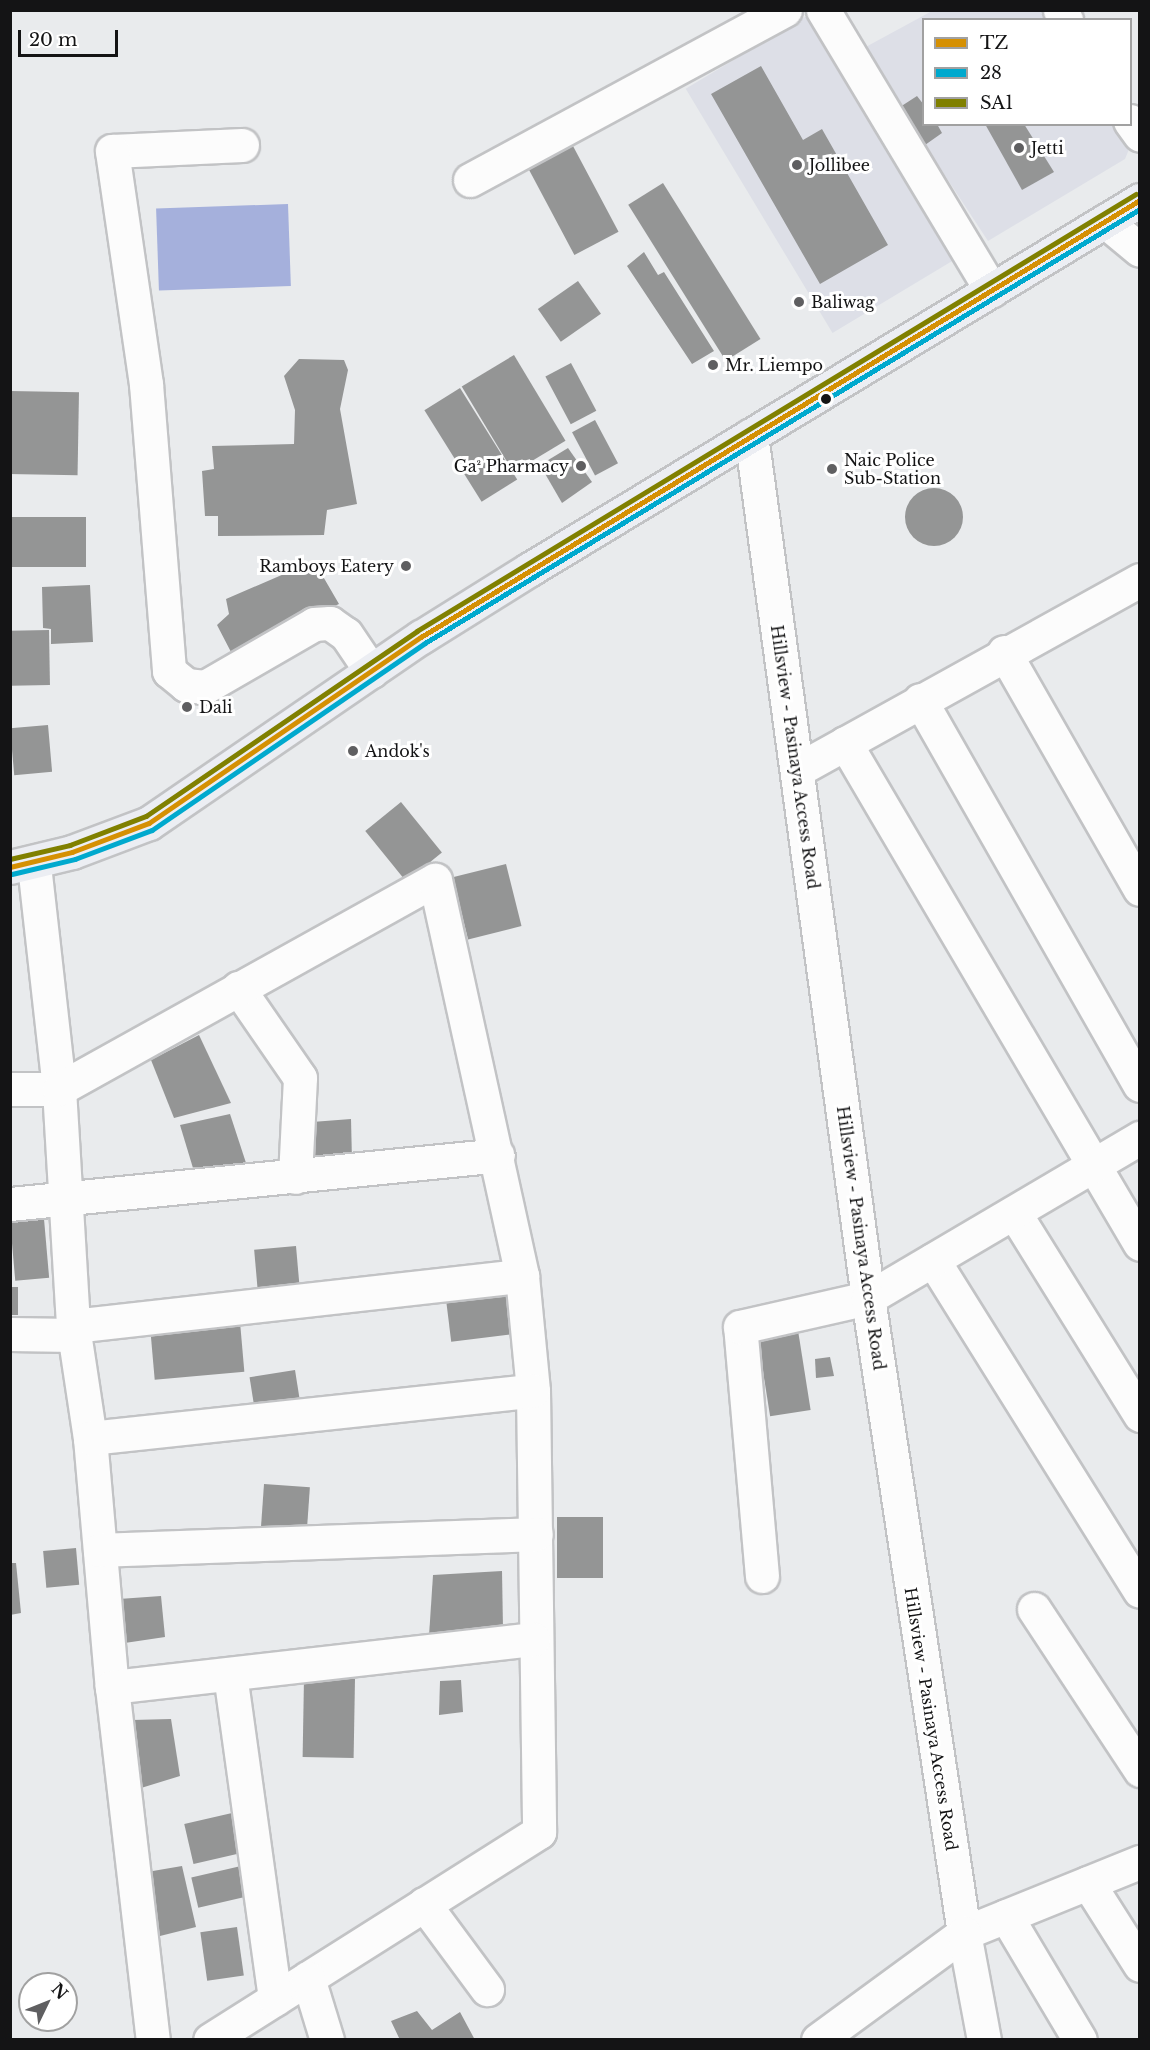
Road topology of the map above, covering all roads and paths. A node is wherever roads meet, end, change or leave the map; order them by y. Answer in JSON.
{"nodes":[{"id":1,"x":785,"y":10,"type":"edge"},
{"id":2,"x":823,"y":10,"type":"edge"},
{"id":3,"x":242,"y":145,"type":"dead end"},
{"id":4,"x":470,"y":180,"type":"dead end"},
{"id":5,"x":1140,"y":200,"type":"edge"},
{"id":6,"x":1106,"y":221,"type":"junction"},
{"id":7,"x":1140,"y":250,"type":"edge"},
{"id":8,"x":991,"y":290,"type":"junction"},
{"id":9,"x":752,"y":435,"type":"junction"},
{"id":10,"x":1140,"y":580,"type":"edge"},
{"id":11,"x":1004,"y":652,"type":"junction"},
{"id":12,"x":370,"y":671,"type":"junction"},
{"id":13,"x":920,"y":700,"type":"junction"},
{"id":14,"x":845,"y":743,"type":"junction"},
{"id":15,"x":799,"y":769,"type":"junction"},
{"id":16,"x":22,"y":866,"type":"edge"},
{"id":17,"x":1140,"y":889,"type":"edge"},
{"id":18,"x":238,"y":988,"type":"junction"},
{"id":19,"x":1140,"y":1085,"type":"edge"},
{"id":20,"x":10,"y":1089,"type":"edge"},
{"id":21,"x":59,"y":1089,"type":"junction"},
{"id":22,"x":1140,"y":1138,"type":"edge"},
{"id":23,"x":498,"y":1155,"type":"junction"},
{"id":24,"x":1091,"y":1167,"type":"junction"},
{"id":25,"x":295,"y":1177,"type":"junction"},
{"id":26,"x":67,"y":1201,"type":"junction"},
{"id":27,"x":10,"y":1204,"type":"edge"},
{"id":28,"x":1015,"y":1214,"type":"junction"},
{"id":29,"x":1140,"y":1244,"type":"edge"},
{"id":30,"x":933,"y":1260,"type":"junction"},
{"id":31,"x":522,"y":1276,"type":"junction"},
{"id":32,"x":868,"y":1298,"type":"junction"},
{"id":33,"x":73,"y":1330,"type":"junction"},
{"id":34,"x":10,"y":1334,"type":"edge"},
{"id":35,"x":533,"y":1391,"type":"junction"},
{"id":36,"x":1140,"y":1415,"type":"edge"},
{"id":37,"x":90,"y":1438,"type":"junction"},
{"id":38,"x":536,"y":1534,"type":"junction"},
{"id":39,"x":100,"y":1550,"type":"junction"},
{"id":40,"x":762,"y":1576,"type":"dead end"},
{"id":41,"x":1140,"y":1592,"type":"edge"},
{"id":42,"x":1034,"y":1609,"type":"dead end"},
{"id":43,"x":533,"y":1639,"type":"junction"},
{"id":44,"x":230,"y":1674,"type":"junction"},
{"id":45,"x":112,"y":1687,"type":"junction"},
{"id":46,"x":1140,"y":1770,"type":"edge"},
{"id":47,"x":1140,"y":1862,"type":"edge"},
{"id":48,"x":1088,"y":1883,"type":"junction"},
{"id":49,"x":424,"y":1904,"type":"junction"},
{"id":50,"x":1006,"y":1916,"type":"junction"},
{"id":51,"x":964,"y":1933,"type":"junction"},
{"id":52,"x":1140,"y":1965,"type":"edge"},
{"id":53,"x":308,"y":1978,"type":"junction"},
{"id":54,"x":487,"y":1989,"type":"dead end"},
{"id":55,"x":275,"y":1999,"type":"junction"},
{"id":56,"x":153,"y":2040,"type":"edge"},
{"id":57,"x":210,"y":2040,"type":"edge"},
{"id":58,"x":327,"y":2040,"type":"edge"},
{"id":59,"x":818,"y":2040,"type":"edge"},
{"id":60,"x":984,"y":2040,"type":"edge"},
{"id":61,"x":1080,"y":2040,"type":"edge"}],
"edges":[{"from":1,"to":4,"type":"street"},
{"from":2,"to":8,"type":"street"},
{"from":3,"to":12,"type":"street"},
{"from":5,"to":6,"type":"main road"},
{"from":6,"to":7,"type":"street"},
{"from":6,"to":8,"type":"main road"},
{"from":8,"to":9,"type":"main road"},
{"from":9,"to":12,"type":"main road"},
{"from":9,"to":15,"type":"street","name":"Hillsview - Pasinaya Access Road"},
{"from":10,"to":11,"type":"street"},
{"from":11,"to":13,"type":"street"},
{"from":11,"to":17,"type":"street"},
{"from":12,"to":16,"type":"main road"},
{"from":13,"to":14,"type":"street"},
{"from":13,"to":19,"type":"street"},
{"from":14,"to":15,"type":"street"},
{"from":14,"to":24,"type":"street"},
{"from":15,"to":32,"type":"street","name":"Hillsview - Pasinaya Access Road"},
{"from":16,"to":21,"type":"street"},
{"from":18,"to":21,"type":"street"},
{"from":18,"to":23,"type":"street"},
{"from":18,"to":25,"type":"street"},
{"from":20,"to":21,"type":"street"},
{"from":21,"to":26,"type":"street"},
{"from":22,"to":24,"type":"street"},
{"from":23,"to":25,"type":"street"},
{"from":23,"to":31,"type":"street"},
{"from":24,"to":28,"type":"street"},
{"from":24,"to":29,"type":"street"},
{"from":25,"to":26,"type":"street"},
{"from":26,"to":27,"type":"street"},
{"from":26,"to":33,"type":"street"},
{"from":28,"to":30,"type":"street"},
{"from":28,"to":36,"type":"street"},
{"from":30,"to":32,"type":"street"},
{"from":30,"to":41,"type":"street"},
{"from":31,"to":33,"type":"street"},
{"from":31,"to":35,"type":"street"},
{"from":32,"to":40,"type":"street"},
{"from":32,"to":51,"type":"street","name":"Hillsview - Pasinaya Access Road"},
{"from":33,"to":34,"type":"street"},
{"from":33,"to":37,"type":"street"},
{"from":35,"to":37,"type":"street"},
{"from":35,"to":38,"type":"street"},
{"from":37,"to":39,"type":"street"},
{"from":38,"to":39,"type":"street"},
{"from":38,"to":43,"type":"street"},
{"from":39,"to":45,"type":"street"},
{"from":42,"to":46,"type":"street"},
{"from":43,"to":44,"type":"street"},
{"from":43,"to":49,"type":"street"},
{"from":44,"to":45,"type":"street"},
{"from":44,"to":55,"type":"street"},
{"from":45,"to":56,"type":"street"},
{"from":47,"to":48,"type":"street"},
{"from":48,"to":50,"type":"street"},
{"from":48,"to":52,"type":"street"},
{"from":49,"to":53,"type":"street"},
{"from":49,"to":54,"type":"street"},
{"from":50,"to":51,"type":"street"},
{"from":50,"to":61,"type":"street"},
{"from":51,"to":59,"type":"street"},
{"from":51,"to":60,"type":"street","name":"Hillsview - Pasinaya Access Road"},
{"from":53,"to":55,"type":"street"},
{"from":53,"to":58,"type":"street"},
{"from":55,"to":57,"type":"street"}]}
